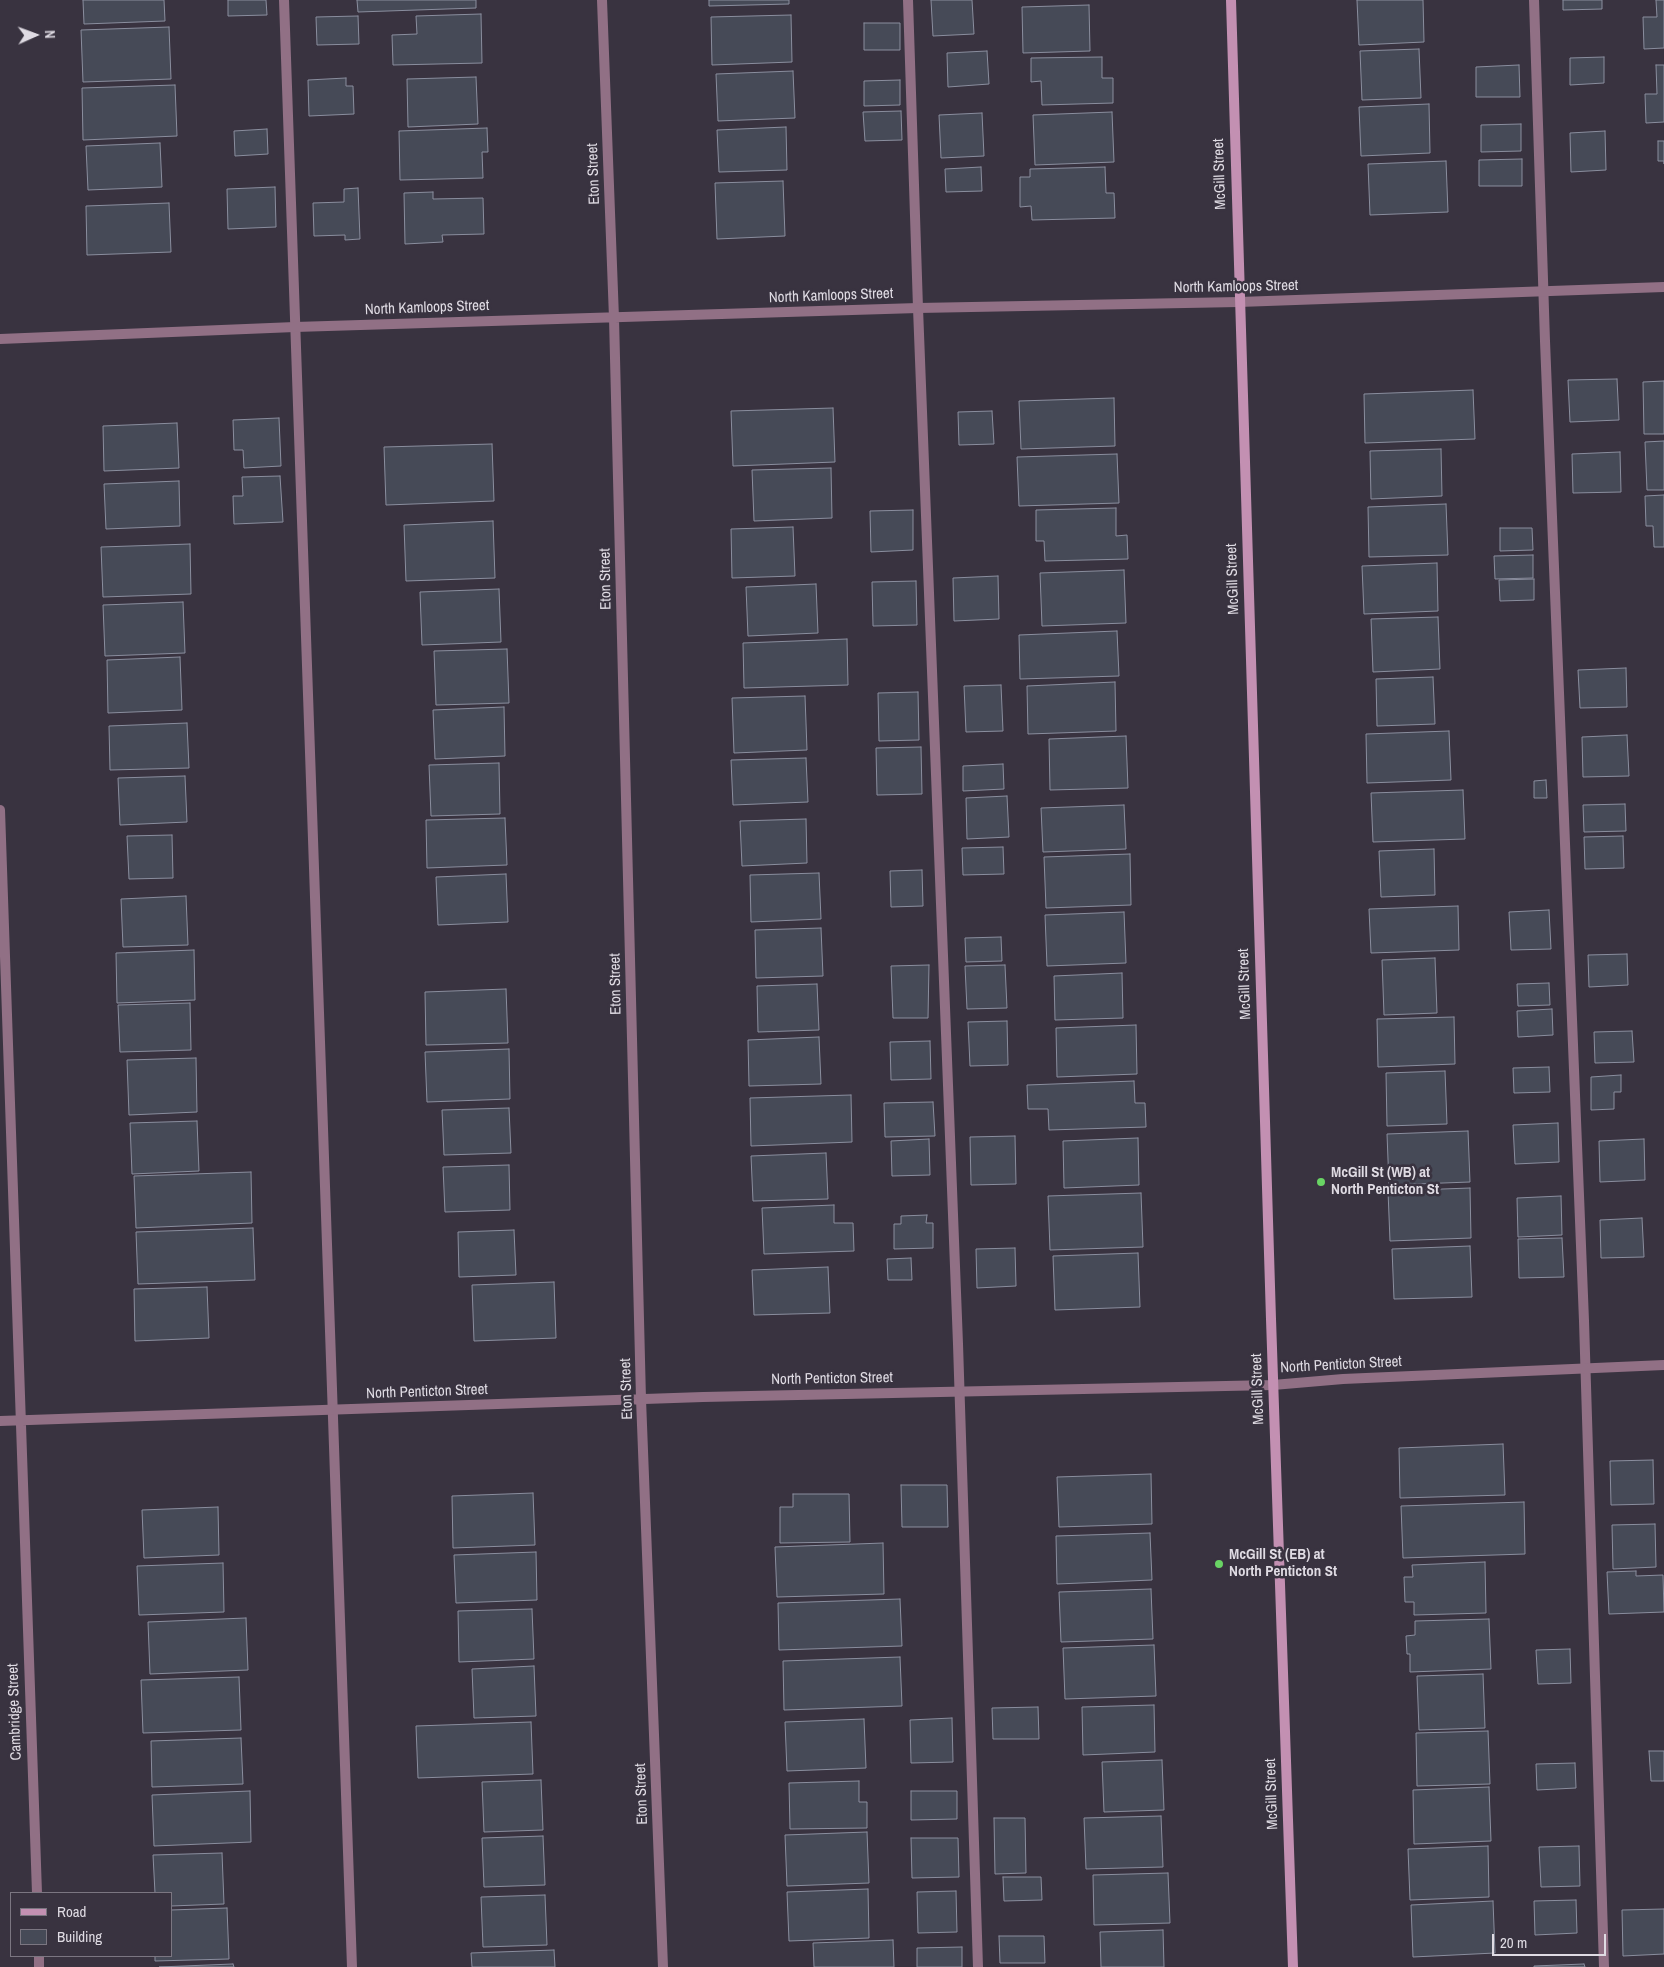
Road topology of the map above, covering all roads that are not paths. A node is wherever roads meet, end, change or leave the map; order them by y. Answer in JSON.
{"nodes":[{"id":1,"x":284,"y":0,"type":"edge"},
{"id":2,"x":602,"y":0,"type":"edge"},
{"id":3,"x":908,"y":0,"type":"edge"},
{"id":4,"x":1231,"y":0,"type":"edge"},
{"id":5,"x":1534,"y":0,"type":"edge"},
{"id":6,"x":1664,"y":287,"type":"edge"},
{"id":7,"x":1543,"y":291,"type":"junction"},
{"id":8,"x":1239,"y":302,"type":"junction"},
{"id":9,"x":918,"y":308,"type":"junction"},
{"id":10,"x":614,"y":318,"type":"junction"},
{"id":11,"x":296,"y":327,"type":"junction"},
{"id":12,"x":0,"y":339,"type":"edge"},
{"id":13,"x":0,"y":810,"type":"edge"},
{"id":14,"x":1664,"y":1365,"type":"edge"},
{"id":15,"x":1586,"y":1368,"type":"junction"},
{"id":16,"x":1273,"y":1384,"type":"junction"},
{"id":17,"x":959,"y":1391,"type":"junction"},
{"id":18,"x":641,"y":1399,"type":"junction"},
{"id":19,"x":333,"y":1410,"type":"junction"},
{"id":20,"x":20,"y":1420,"type":"junction"},
{"id":21,"x":0,"y":1421,"type":"edge"},
{"id":22,"x":37,"y":1892,"type":"edge"},
{"id":23,"x":352,"y":1967,"type":"edge"},
{"id":24,"x":663,"y":1967,"type":"edge"},
{"id":25,"x":978,"y":1967,"type":"edge"},
{"id":26,"x":1293,"y":1967,"type":"edge"},
{"id":27,"x":1604,"y":1967,"type":"edge"}],
"edges":[{"from":1,"to":11,"type":"street"},
{"from":2,"to":10,"type":"street","name":"Eton Street"},
{"from":3,"to":9,"type":"street"},
{"from":4,"to":8,"type":"main road","name":"McGill Street"},
{"from":5,"to":7,"type":"street"},
{"from":6,"to":7,"type":"street","name":"North Kamloops Street"},
{"from":7,"to":8,"type":"street","name":"North Kamloops Street"},
{"from":7,"to":15,"type":"street"},
{"from":8,"to":9,"type":"street","name":"North Kamloops Street"},
{"from":8,"to":16,"type":"main road","name":"McGill Street"},
{"from":9,"to":10,"type":"street","name":"North Kamloops Street"},
{"from":9,"to":17,"type":"street"},
{"from":10,"to":11,"type":"street","name":"North Kamloops Street"},
{"from":10,"to":18,"type":"street","name":"Eton Street"},
{"from":11,"to":12,"type":"street","name":"North Kamloops Street"},
{"from":11,"to":19,"type":"street"},
{"from":13,"to":20,"type":"street","name":"Cambridge Street"},
{"from":14,"to":15,"type":"street","name":"North Penticton Street"},
{"from":15,"to":16,"type":"street","name":"North Penticton Street"},
{"from":15,"to":27,"type":"street"},
{"from":16,"to":17,"type":"street","name":"North Penticton Street"},
{"from":16,"to":26,"type":"main road","name":"McGill Street"},
{"from":17,"to":18,"type":"street","name":"North Penticton Street"},
{"from":17,"to":25,"type":"street"},
{"from":18,"to":19,"type":"street","name":"North Penticton Street"},
{"from":18,"to":24,"type":"street","name":"Eton Street"},
{"from":19,"to":20,"type":"street","name":"North Penticton Street"},
{"from":19,"to":23,"type":"street"},
{"from":20,"to":21,"type":"street","name":"North Penticton Street"},
{"from":20,"to":22,"type":"street","name":"Cambridge Street"}]}
